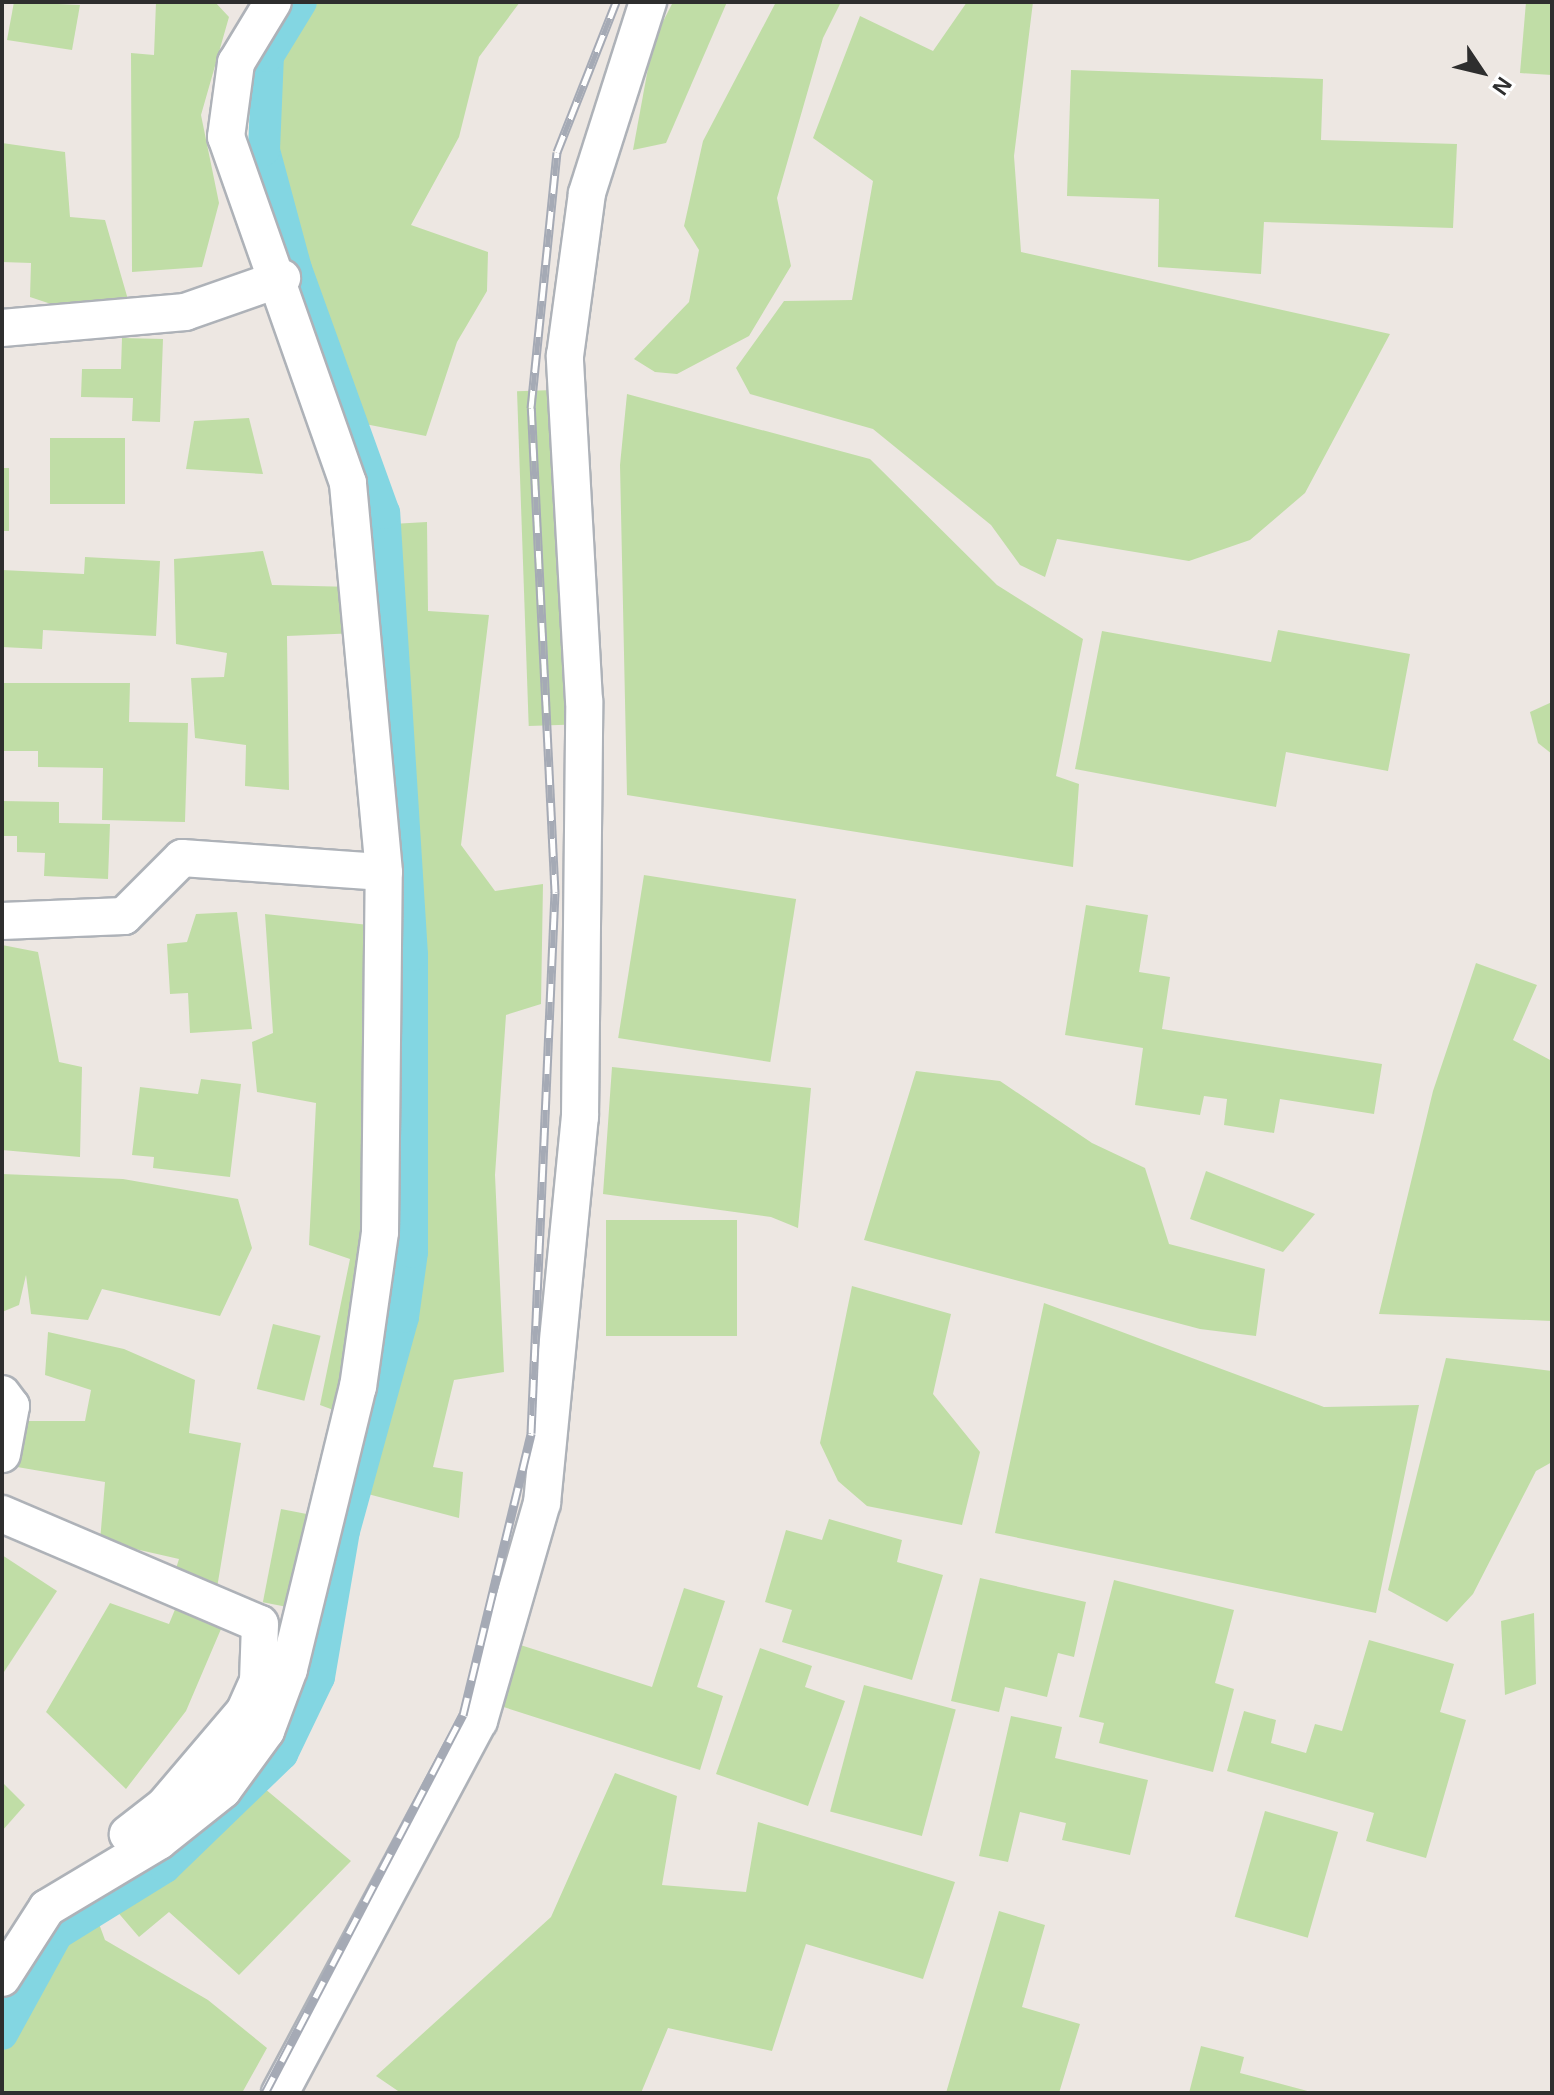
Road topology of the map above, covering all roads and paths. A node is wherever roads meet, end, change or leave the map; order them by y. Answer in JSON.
{"nodes":[{"id":1,"x":273,"y":2,"type":"edge"},
{"id":2,"x":648,"y":2,"type":"edge"},
{"id":3,"x":282,"y":278,"type":"junction"},
{"id":4,"x":2,"y":328,"type":"edge"},
{"id":5,"x":384,"y":872,"type":"junction"},
{"id":6,"x":2,"y":921,"type":"edge"},
{"id":7,"x":2,"y":1394,"type":"edge"},
{"id":8,"x":2,"y":1454,"type":"edge"},
{"id":9,"x":2,"y":1514,"type":"edge"},
{"id":10,"x":100,"y":1877,"type":"junction"},
{"id":11,"x":2,"y":1978,"type":"edge"},
{"id":12,"x":280,"y":2093,"type":"edge"}],
"edges":[{"from":1,"to":3,"type":"street"},
{"from":2,"to":12,"type":"street"},
{"from":3,"to":4,"type":"street"},
{"from":3,"to":5,"type":"street"},
{"from":5,"to":6,"type":"street"},
{"from":5,"to":10,"type":"street"},
{"from":7,"to":8,"type":"street"},
{"from":9,"to":10,"type":"street"},
{"from":10,"to":11,"type":"street"}]}
